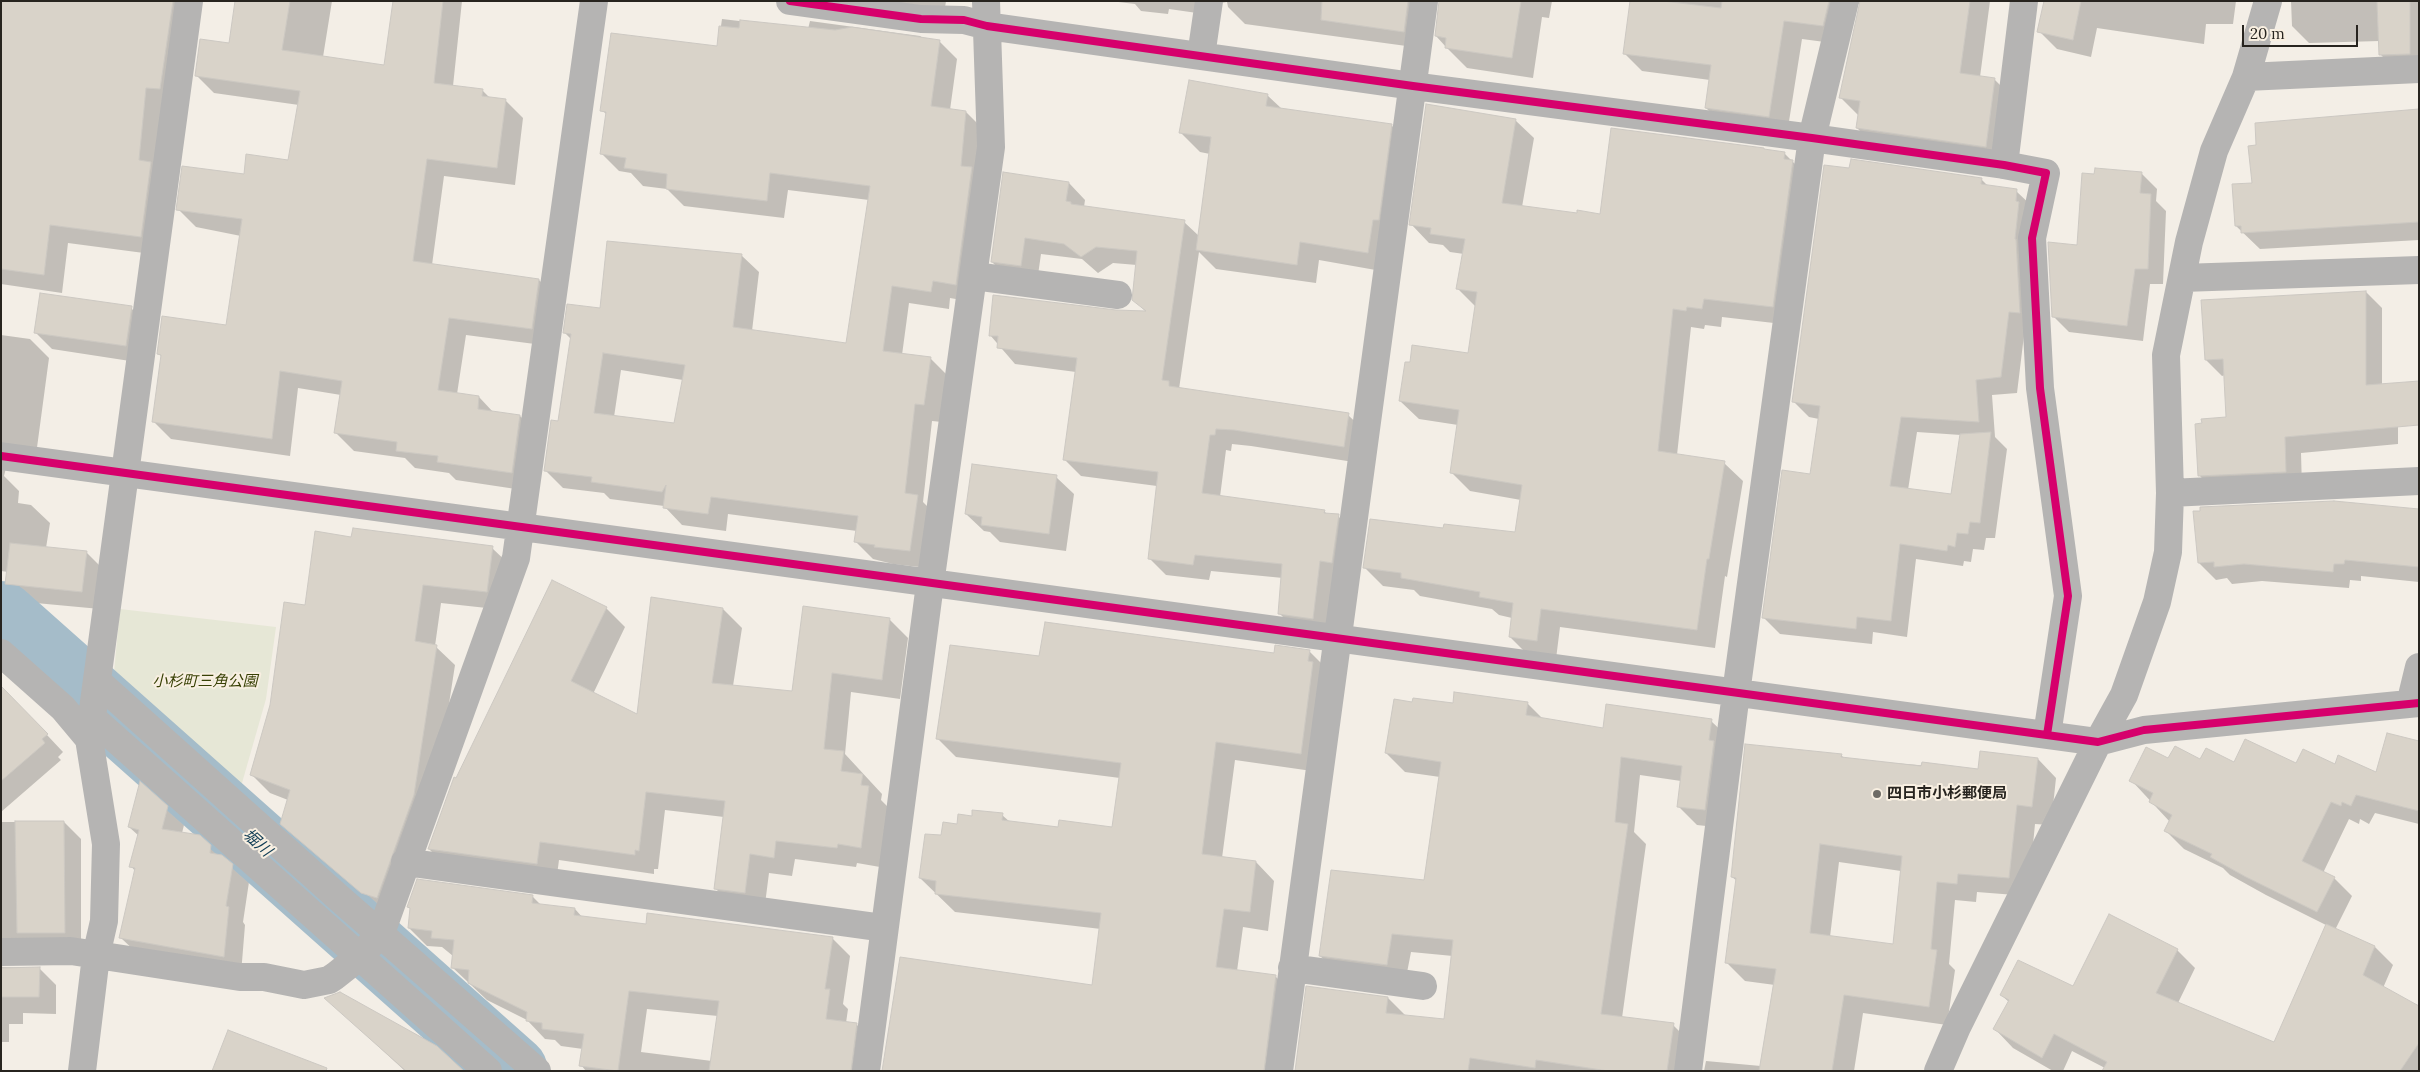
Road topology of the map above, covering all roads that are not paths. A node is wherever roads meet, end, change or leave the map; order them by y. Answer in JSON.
{"nodes":[{"id":1,"x":190,"y":1,"type":"edge"},
{"id":2,"x":594,"y":1,"type":"edge"},
{"id":3,"x":790,"y":1,"type":"edge"},
{"id":4,"x":1209,"y":1,"type":"edge"},
{"id":5,"x":1424,"y":1,"type":"edge"},
{"id":6,"x":1845,"y":1,"type":"edge"},
{"id":7,"x":2024,"y":1,"type":"edge"},
{"id":8,"x":2268,"y":1,"type":"edge"},
{"id":9,"x":986,"y":14,"type":"edge"},
{"id":10,"x":1201,"y":56,"type":"junction"},
{"id":11,"x":2419,"y":69,"type":"edge"},
{"id":12,"x":2246,"y":77,"type":"junction"},
{"id":13,"x":1413,"y":86,"type":"junction"},
{"id":14,"x":1812,"y":138,"type":"junction"},
{"id":15,"x":2004,"y":165,"type":"junction"},
{"id":16,"x":2419,"y":270,"type":"edge"},
{"id":17,"x":974,"y":276,"type":"junction"},
{"id":18,"x":2182,"y":278,"type":"junction"},
{"id":19,"x":1118,"y":295,"type":"dead end"},
{"id":20,"x":1,"y":456,"type":"edge"},
{"id":21,"x":126,"y":473,"type":"junction"},
{"id":22,"x":2419,"y":481,"type":"edge"},
{"id":23,"x":2170,"y":493,"type":"junction"},
{"id":24,"x":520,"y":527,"type":"junction"},
{"id":25,"x":930,"y":584,"type":"junction"},
{"id":26,"x":1336,"y":638,"type":"junction"},
{"id":27,"x":1,"y":653,"type":"edge"},
{"id":28,"x":2419,"y":668,"type":"edge"},
{"id":29,"x":98,"y":685,"type":"junction"},
{"id":30,"x":1736,"y":692,"type":"junction"},
{"id":31,"x":2414,"y":703,"type":"edge"},
{"id":32,"x":91,"y":729,"type":"junction"},
{"id":33,"x":2047,"y":735,"type":"junction"},
{"id":34,"x":2098,"y":742,"type":"junction"},
{"id":35,"x":405,"y":862,"type":"junction"},
{"id":36,"x":884,"y":928,"type":"junction"},
{"id":37,"x":370,"y":944,"type":"junction"},
{"id":38,"x":1,"y":952,"type":"edge"},
{"id":39,"x":96,"y":956,"type":"junction"},
{"id":40,"x":1292,"y":968,"type":"junction"},
{"id":41,"x":1422,"y":986,"type":"dead end"},
{"id":42,"x":82,"y":1071,"type":"edge"},
{"id":43,"x":488,"y":1071,"type":"edge"},
{"id":44,"x":537,"y":1071,"type":"edge"},
{"id":45,"x":866,"y":1071,"type":"edge"},
{"id":46,"x":1279,"y":1071,"type":"edge"},
{"id":47,"x":1688,"y":1071,"type":"edge"},
{"id":48,"x":1938,"y":1071,"type":"edge"}],
"edges":[{"from":1,"to":21,"type":"street"},
{"from":2,"to":24,"type":"street"},
{"from":3,"to":9,"type":"street"},
{"from":4,"to":10,"type":"street"},
{"from":5,"to":13,"type":"street"},
{"from":6,"to":14,"type":"street"},
{"from":7,"to":15,"type":"street"},
{"from":8,"to":12,"type":"street"},
{"from":9,"to":10,"type":"street"},
{"from":9,"to":17,"type":"street"},
{"from":10,"to":13,"type":"street"},
{"from":11,"to":12,"type":"street"},
{"from":12,"to":18,"type":"street"},
{"from":13,"to":14,"type":"street"},
{"from":13,"to":26,"type":"street"},
{"from":14,"to":15,"type":"street"},
{"from":14,"to":30,"type":"street"},
{"from":15,"to":33,"type":"street"},
{"from":16,"to":18,"type":"street"},
{"from":17,"to":19,"type":"street"},
{"from":17,"to":25,"type":"street"},
{"from":18,"to":23,"type":"street"},
{"from":20,"to":21,"type":"street"},
{"from":21,"to":24,"type":"street"},
{"from":21,"to":29,"type":"street"},
{"from":22,"to":23,"type":"street"},
{"from":23,"to":34,"type":"street"},
{"from":24,"to":25,"type":"street"},
{"from":24,"to":35,"type":"street"},
{"from":25,"to":26,"type":"street"},
{"from":25,"to":36,"type":"street"},
{"from":26,"to":30,"type":"street"},
{"from":26,"to":40,"type":"street"},
{"from":27,"to":32,"type":"street"},
{"from":28,"to":31,"type":"street"},
{"from":29,"to":32,"type":"street"},
{"from":29,"to":37,"type":"street"},
{"from":30,"to":33,"type":"street"},
{"from":30,"to":47,"type":"street"},
{"from":31,"to":34,"type":"street"},
{"from":32,"to":37,"type":"street"},
{"from":32,"to":39,"type":"street"},
{"from":33,"to":34,"type":"street"},
{"from":34,"to":48,"type":"street"},
{"from":35,"to":36,"type":"street"},
{"from":35,"to":37,"type":"street"},
{"from":36,"to":45,"type":"street"},
{"from":37,"to":39,"type":"street"},
{"from":37,"to":43,"type":"street"},
{"from":37,"to":44,"type":"street"},
{"from":38,"to":39,"type":"street"},
{"from":39,"to":42,"type":"street"},
{"from":40,"to":41,"type":"street"},
{"from":40,"to":46,"type":"street"}]}
